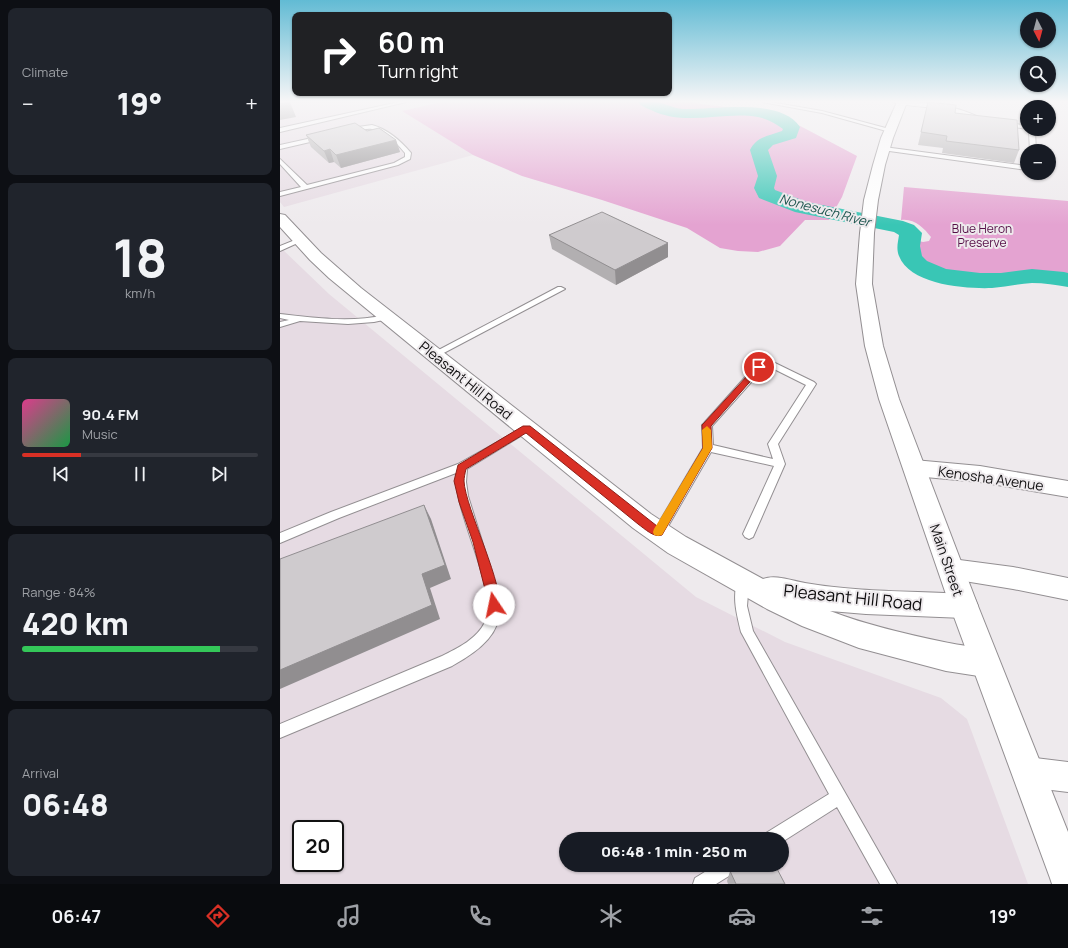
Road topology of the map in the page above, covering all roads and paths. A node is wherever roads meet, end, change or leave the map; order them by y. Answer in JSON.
{"nodes":[{"id":1,"x":296,"y":143,"type":"edge"},
{"id":2,"x":399,"y":143,"type":"edge"},
{"id":3,"x":886,"y":143,"type":"edge"},
{"id":4,"x":280,"y":147,"type":"edge"},
{"id":5,"x":884,"y":149,"type":"junction"},
{"id":6,"x":280,"y":161,"type":"edge"},
{"id":7,"x":1020,"y":167,"type":"edge"},
{"id":8,"x":305,"y":188,"type":"junction"},
{"id":9,"x":280,"y":194,"type":"edge"},
{"id":10,"x":280,"y":218,"type":"edge"},
{"id":11,"x":300,"y":240,"type":"junction"},
{"id":12,"x":280,"y":249,"type":"edge"},
{"id":13,"x":561,"y":289,"type":"dead end"},
{"id":14,"x":280,"y":316,"type":"edge"},
{"id":15,"x":385,"y":317,"type":"junction"},
{"id":16,"x":302,"y":319,"type":"junction"},
{"id":17,"x":280,"y":325,"type":"edge"},
{"id":18,"x":435,"y":354,"type":"junction"},
{"id":19,"x":526,"y":429,"type":"junction"},
{"id":20,"x":708,"y":448,"type":"junction"},
{"id":21,"x":780,"y":464,"type":"junction"},
{"id":22,"x":462,"y":467,"type":"junction"},
{"id":23,"x":914,"y":468,"type":"junction"},
{"id":24,"x":1068,"y":489,"type":"edge"},
{"id":25,"x":659,"y":532,"type":"junction"},
{"id":26,"x":750,"y":534,"type":"dead end"},
{"id":27,"x":280,"y":538,"type":"edge"},
{"id":28,"x":952,"y":569,"type":"junction"},
{"id":29,"x":743,"y":580,"type":"junction"},
{"id":30,"x":1068,"y":590,"type":"edge"},
{"id":31,"x":964,"y":606,"type":"junction"},
{"id":32,"x":985,"y":663,"type":"junction"},
{"id":33,"x":280,"y":731,"type":"edge"},
{"id":34,"x":1027,"y":772,"type":"junction"},
{"id":35,"x":1068,"y":777,"type":"edge"},
{"id":36,"x":839,"y":797,"type":"junction"},
{"id":37,"x":783,"y":832,"type":"edge"},
{"id":38,"x":720,"y":872,"type":"edge"},
{"id":39,"x":1068,"y":878,"type":"edge"},
{"id":40,"x":700,"y":884,"type":"edge"},
{"id":41,"x":889,"y":884,"type":"edge"}],
"edges":[{"from":1,"to":4,"type":"lane"},
{"from":2,"to":8,"type":"lane"},
{"from":3,"to":5,"type":"main road","name":"Main Street"},
{"from":5,"to":7,"type":"lane"},
{"from":5,"to":23,"type":"main road","name":"Main Street"},
{"from":6,"to":8,"type":"lane"},
{"from":8,"to":9,"type":"lane"},
{"from":10,"to":11,"type":"main road","name":"Pleasant Hill Road"},
{"from":11,"to":12,"type":"lane"},
{"from":11,"to":15,"type":"main road","name":"Pleasant Hill Road"},
{"from":13,"to":18,"type":"lane"},
{"from":14,"to":16,"type":"lane"},
{"from":15,"to":16,"type":"lane"},
{"from":15,"to":18,"type":"main road","name":"Pleasant Hill Road"},
{"from":16,"to":17,"type":"lane"},
{"from":18,"to":19,"type":"main road","name":"Pleasant Hill Road"},
{"from":19,"to":22,"type":"lane"},
{"from":19,"to":25,"type":"main road","name":"Pleasant Hill Road"},
{"from":20,"to":21,"type":"lane"},
{"from":20,"to":21,"type":"lane"},
{"from":20,"to":25,"type":"lane"},
{"from":21,"to":26,"type":"lane"},
{"from":22,"to":27,"type":"lane"},
{"from":22,"to":33,"type":"lane"},
{"from":23,"to":24,"type":"street","name":"Kenosha Avenue"},
{"from":23,"to":28,"type":"main road","name":"Main Street"},
{"from":25,"to":29,"type":"main road","name":"Pleasant Hill Road"},
{"from":28,"to":30,"type":"street"},
{"from":28,"to":31,"type":"main road","name":"Main Street"},
{"from":29,"to":31,"type":"main road","name":"Pleasant Hill Road"},
{"from":29,"to":32,"type":"main road","name":"Pleasant Hill Road"},
{"from":29,"to":36,"type":"lane"},
{"from":31,"to":32,"type":"main road","name":"Main Street"},
{"from":32,"to":34,"type":"main road","name":"Main Street"},
{"from":34,"to":35,"type":"street"},
{"from":34,"to":39,"type":"main road","name":"Main Street"},
{"from":36,"to":37,"type":"lane"},
{"from":36,"to":41,"type":"lane"},
{"from":38,"to":40,"type":"lane"}]}
